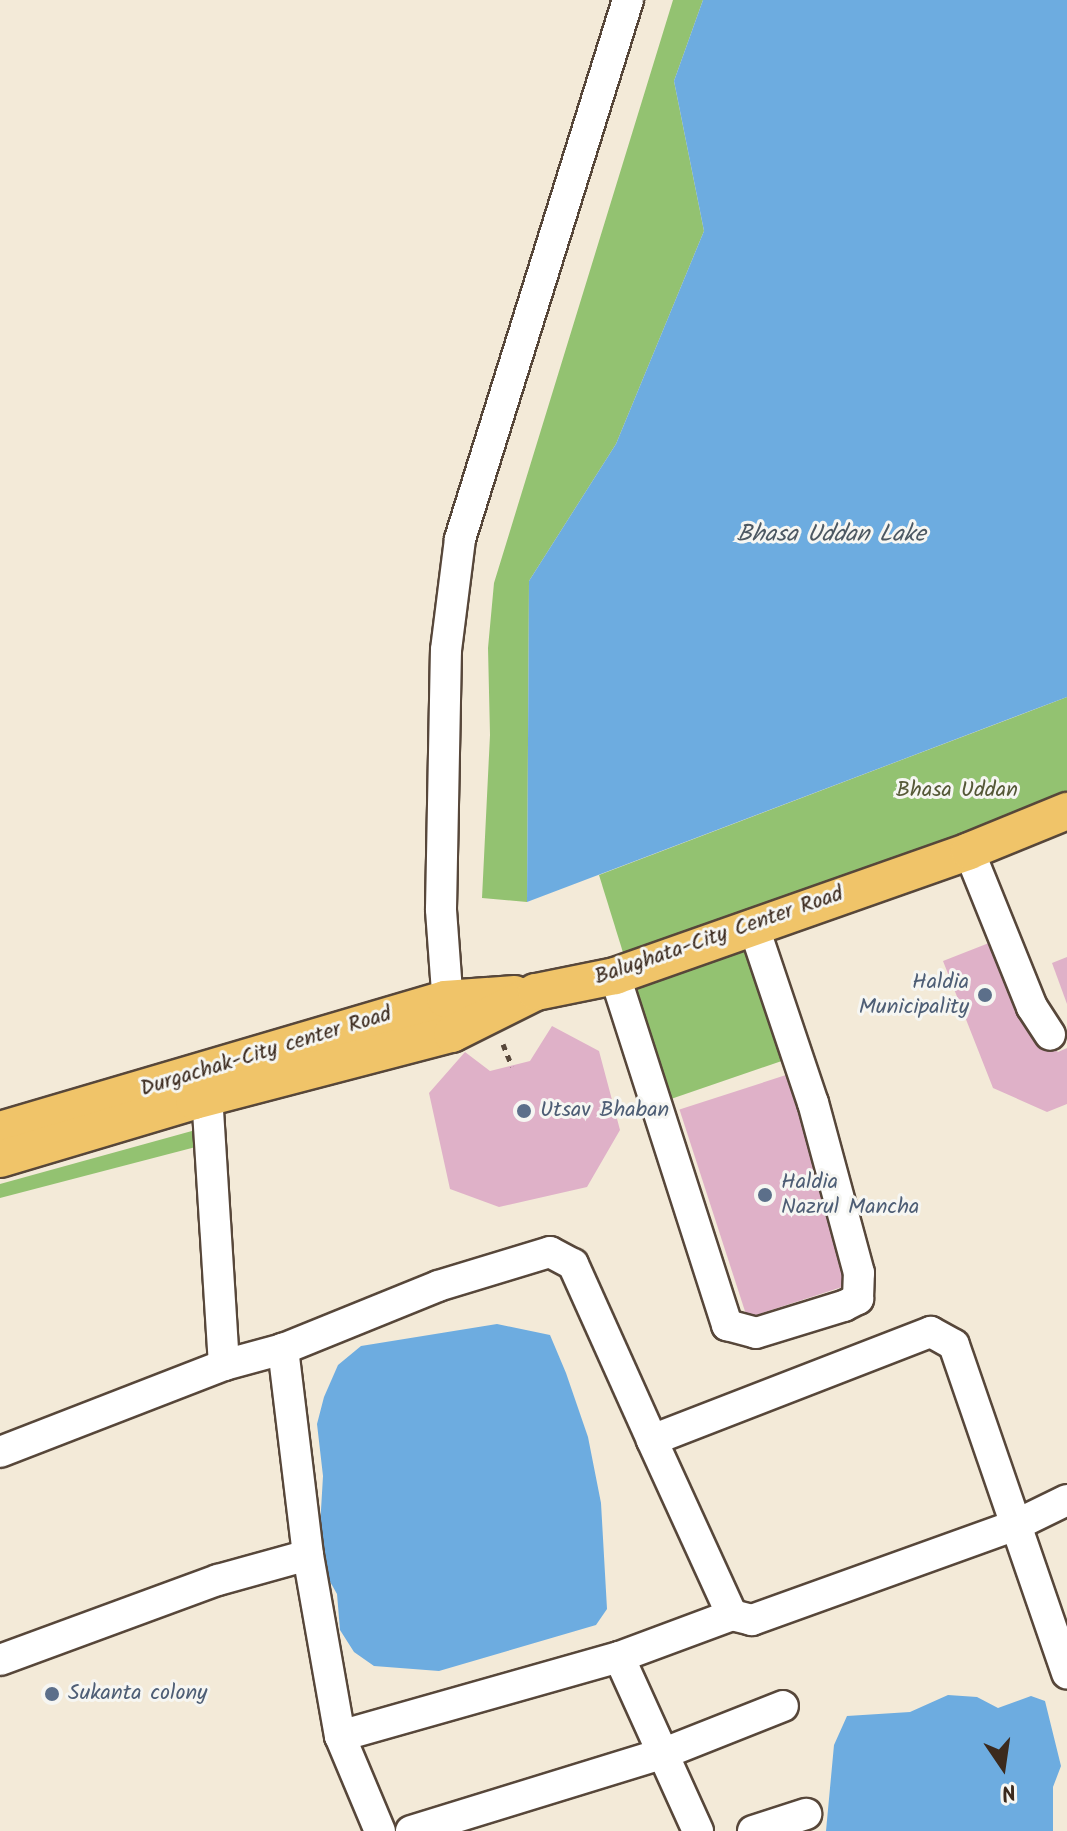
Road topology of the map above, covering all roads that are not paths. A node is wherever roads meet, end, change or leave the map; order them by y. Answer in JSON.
{"nodes":[{"id":1,"x":628,"y":0,"type":"edge"},
{"id":2,"x":1067,"y":811,"type":"edge"},
{"id":3,"x":969,"y":851,"type":"junction"},
{"id":4,"x":753,"y":925,"type":"junction"},
{"id":5,"x":615,"y":976,"type":"junction"},
{"id":6,"x":536,"y":992,"type":"junction"},
{"id":7,"x":445,"y":999,"type":"junction"},
{"id":8,"x":452,"y":1034,"type":"junction"},
{"id":9,"x":1050,"y":1035,"type":"dead end"},
{"id":10,"x":207,"y":1098,"type":"junction"},
{"id":11,"x":0,"y":1130,"type":"edge"},
{"id":12,"x":0,"y":1159,"type":"edge"},
{"id":13,"x":283,"y":1349,"type":"junction"},
{"id":14,"x":224,"y":1365,"type":"junction"},
{"id":15,"x":652,"y":1440,"type":"junction"},
{"id":16,"x":0,"y":1452,"type":"edge"},
{"id":17,"x":1067,"y":1500,"type":"edge"},
{"id":18,"x":1016,"y":1525,"type":"junction"},
{"id":19,"x":308,"y":1555,"type":"junction"},
{"id":20,"x":732,"y":1615,"type":"junction"},
{"id":21,"x":619,"y":1657,"type":"junction"},
{"id":22,"x":0,"y":1660,"type":"edge"},
{"id":23,"x":1067,"y":1673,"type":"edge"},
{"id":24,"x":783,"y":1706,"type":"dead end"},
{"id":25,"x":340,"y":1736,"type":"junction"},
{"id":26,"x":662,"y":1754,"type":"junction"},
{"id":27,"x":806,"y":1814,"type":"dead end"},
{"id":28,"x":380,"y":1831,"type":"edge"},
{"id":29,"x":411,"y":1831,"type":"edge"},
{"id":30,"x":698,"y":1831,"type":"edge"},
{"id":31,"x":753,"y":1831,"type":"edge"}],
"edges":[{"from":1,"to":7,"type":"street"},
{"from":2,"to":3,"type":"main road","name":"Balughata-City Center Road"},
{"from":3,"to":4,"type":"main road","name":"Balughata-City Center Road"},
{"from":3,"to":9,"type":"street"},
{"from":4,"to":5,"type":"main road","name":"Balughata-City Center Road"},
{"from":4,"to":5,"type":"street"},
{"from":5,"to":6,"type":"main road","name":"Balughata-City Center Road"},
{"from":6,"to":7,"type":"main road","name":"Durgachak-City center Road"},
{"from":6,"to":8,"type":"main road","name":"Balughata-City Center Road"},
{"from":7,"to":8,"type":"street"},
{"from":7,"to":11,"type":"main road","name":"Durgachak-City center Road"},
{"from":8,"to":10,"type":"main road","name":"Balughata-City Center Road"},
{"from":10,"to":12,"type":"main road","name":"Balughata-City Center Road"},
{"from":10,"to":14,"type":"street"},
{"from":13,"to":14,"type":"street"},
{"from":13,"to":15,"type":"street"},
{"from":13,"to":19,"type":"street"},
{"from":14,"to":16,"type":"street"},
{"from":15,"to":18,"type":"street"},
{"from":15,"to":20,"type":"street"},
{"from":17,"to":18,"type":"street"},
{"from":18,"to":20,"type":"street"},
{"from":18,"to":23,"type":"street"},
{"from":19,"to":22,"type":"street"},
{"from":19,"to":25,"type":"street"},
{"from":20,"to":21,"type":"street"},
{"from":21,"to":25,"type":"street"},
{"from":21,"to":26,"type":"street"},
{"from":24,"to":26,"type":"street"},
{"from":25,"to":28,"type":"street"},
{"from":26,"to":29,"type":"street"},
{"from":26,"to":30,"type":"street"},
{"from":27,"to":31,"type":"street"}]}
